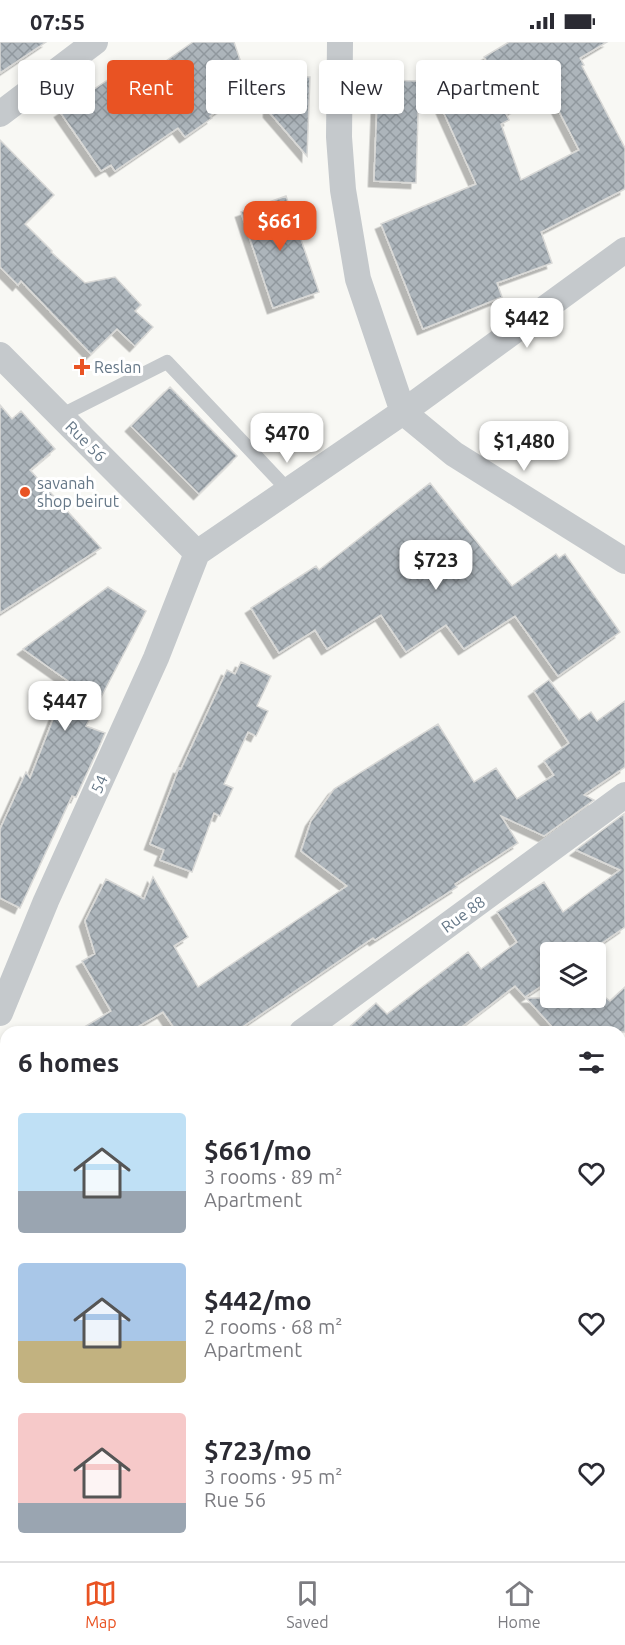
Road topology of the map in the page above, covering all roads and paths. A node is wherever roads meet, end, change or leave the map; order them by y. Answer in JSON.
{"nodes":[{"id":1,"x":95,"y":42,"type":"edge"},
{"id":2,"x":340,"y":42,"type":"edge"},
{"id":3,"x":0,"y":114,"type":"edge"},
{"id":4,"x":625,"y":250,"type":"edge"},
{"id":5,"x":0,"y":356,"type":"edge"},
{"id":6,"x":403,"y":412,"type":"junction"},
{"id":7,"x":60,"y":416,"type":"junction"},
{"id":8,"x":288,"y":490,"type":"junction"},
{"id":9,"x":196,"y":553,"type":"junction"},
{"id":10,"x":625,"y":561,"type":"edge"},
{"id":11,"x":625,"y":795,"type":"edge"},
{"id":12,"x":0,"y":1013,"type":"edge"},
{"id":13,"x":310,"y":1026,"type":"edge"}],
"edges":[{"from":1,"to":3,"type":"street"},
{"from":2,"to":6,"type":"street"},
{"from":4,"to":6,"type":"street"},
{"from":5,"to":7,"type":"street","name":"Rue 56"},
{"from":6,"to":8,"type":"street"},
{"from":6,"to":10,"type":"street"},
{"from":7,"to":8,"type":"lane"},
{"from":7,"to":9,"type":"street","name":"Rue 56"},
{"from":8,"to":9,"type":"street"},
{"from":9,"to":12,"type":"street","name":"54"},
{"from":11,"to":13,"type":"street","name":"Rue 88"}]}
